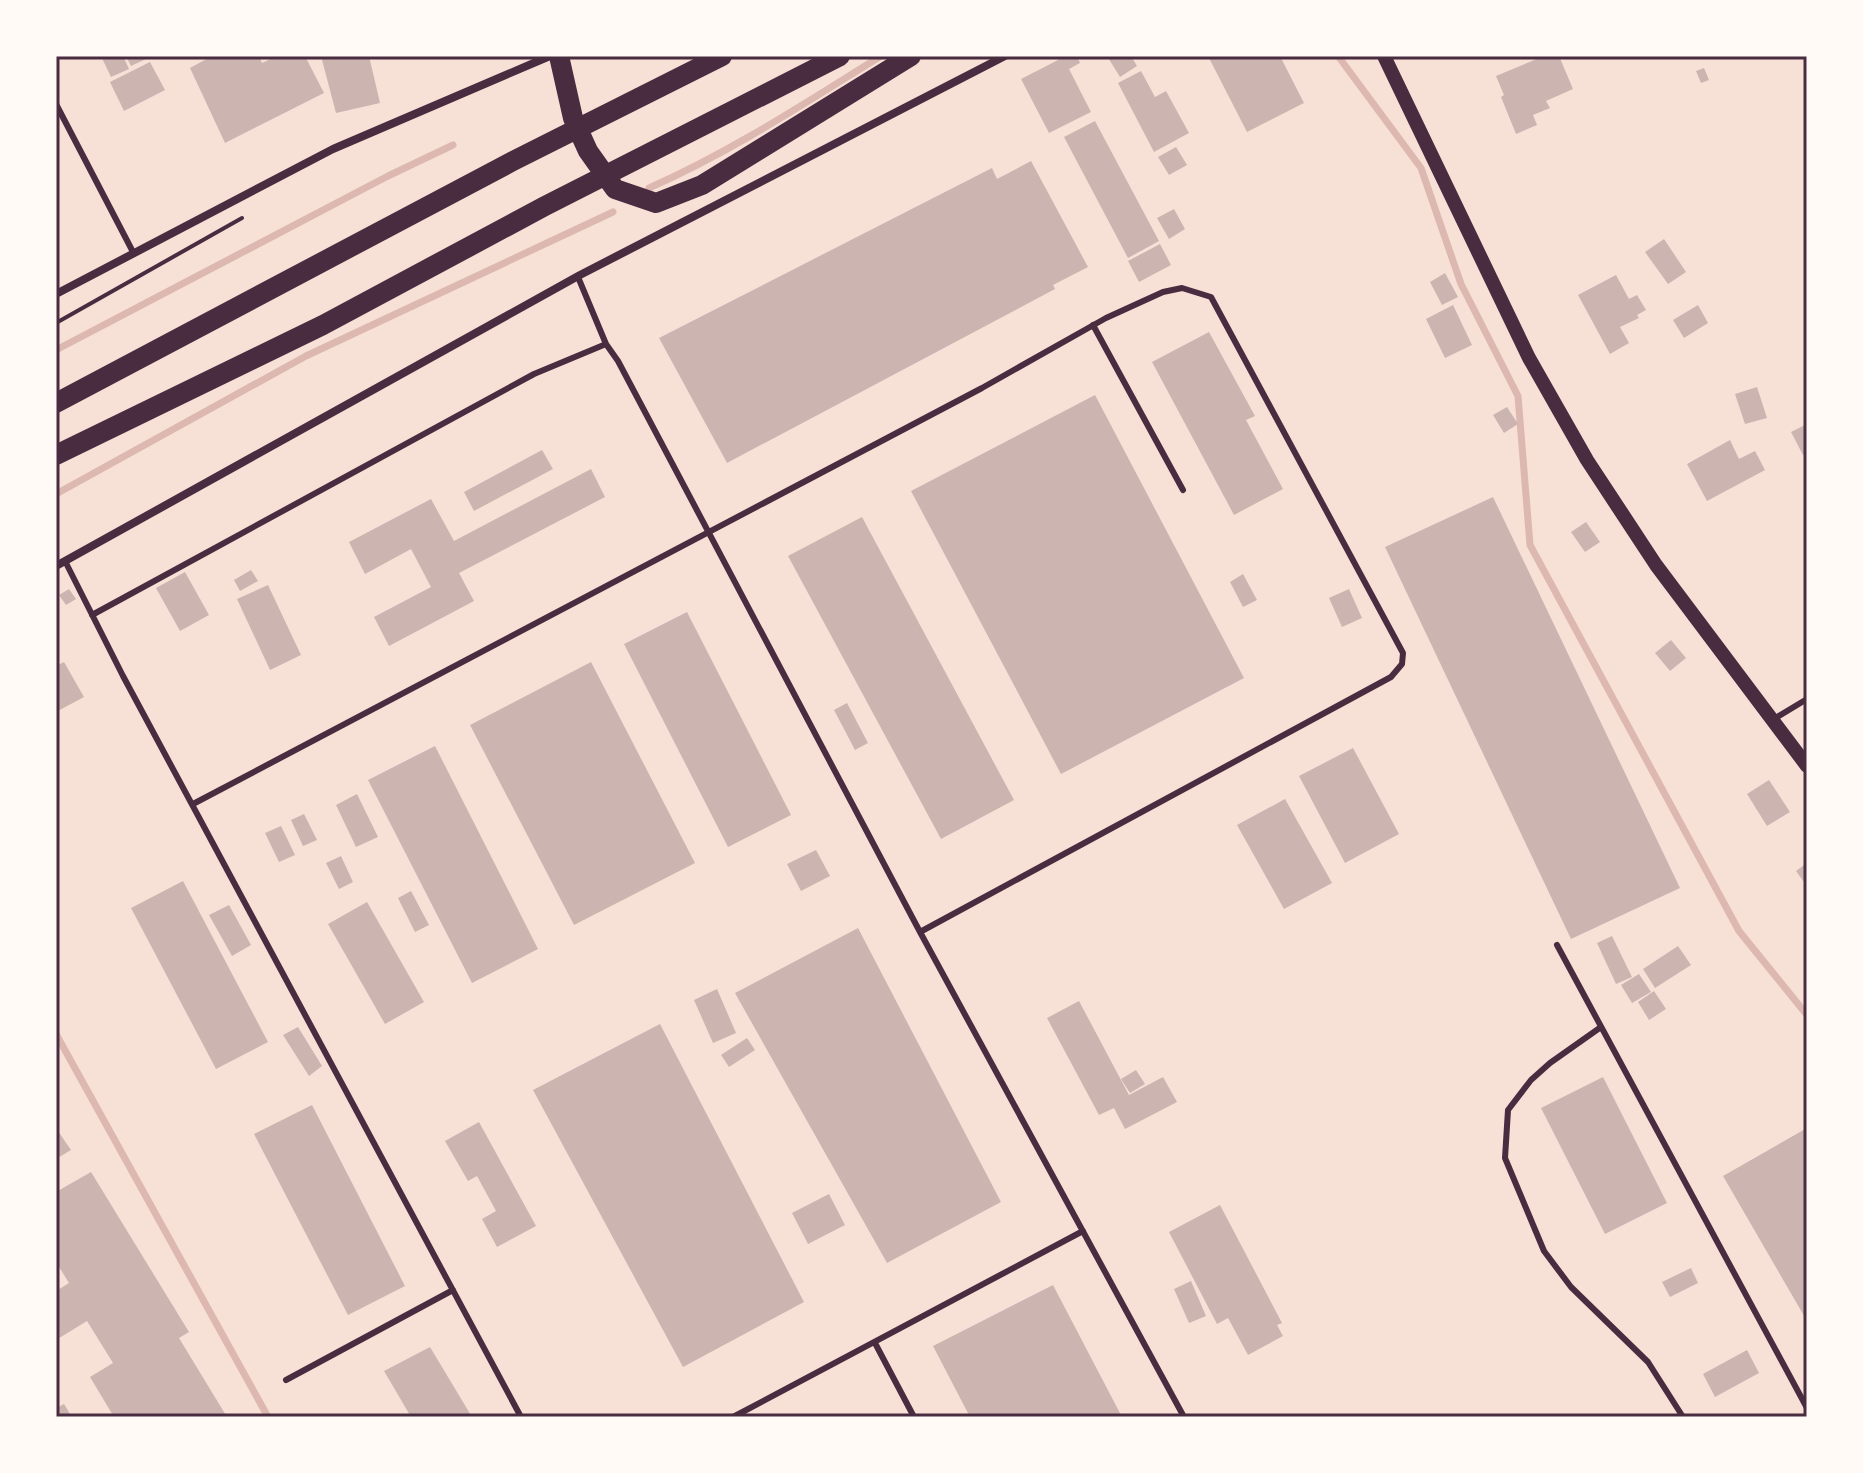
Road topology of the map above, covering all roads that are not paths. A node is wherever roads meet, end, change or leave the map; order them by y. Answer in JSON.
{"nodes":[{"id":1,"x":550,"y":56,"type":"edge"},
{"id":2,"x":559,"y":56,"type":"edge"},
{"id":3,"x":722,"y":56,"type":"edge"},
{"id":4,"x":840,"y":56,"type":"edge"},
{"id":5,"x":911,"y":56,"type":"edge"},
{"id":6,"x":1005,"y":56,"type":"edge"},
{"id":7,"x":1384,"y":56,"type":"edge"},
{"id":8,"x":56,"y":104,"type":"edge"},
{"id":9,"x":579,"y":128,"type":"junction"},
{"id":10,"x":605,"y":176,"type":"junction"},
{"id":11,"x":133,"y":252,"type":"junction"},
{"id":12,"x":578,"y":277,"type":"junction"},
{"id":13,"x":56,"y":294,"type":"edge"},
{"id":14,"x":1093,"y":325,"type":"junction"},
{"id":15,"x":606,"y":344,"type":"junction"},
{"id":16,"x":56,"y":403,"type":"edge"},
{"id":17,"x":56,"y":455,"type":"edge"},
{"id":18,"x":1183,"y":490,"type":"dead end"},
{"id":19,"x":708,"y":532,"type":"junction"},
{"id":20,"x":65,"y":561,"type":"junction"},
{"id":21,"x":56,"y":566,"type":"edge"},
{"id":22,"x":92,"y":615,"type":"junction"},
{"id":23,"x":1807,"y":699,"type":"edge"},
{"id":24,"x":1772,"y":720,"type":"junction"},
{"id":25,"x":1807,"y":766,"type":"edge"},
{"id":26,"x":193,"y":804,"type":"junction"},
{"id":27,"x":920,"y":932,"type":"junction"},
{"id":28,"x":1557,"y":945,"type":"dead end"},
{"id":29,"x":1601,"y":1027,"type":"junction"},
{"id":30,"x":1083,"y":1231,"type":"junction"},
{"id":31,"x":453,"y":1290,"type":"junction"},
{"id":32,"x":875,"y":1343,"type":"junction"},
{"id":33,"x":286,"y":1380,"type":"dead end"},
{"id":34,"x":1807,"y":1408,"type":"edge"},
{"id":35,"x":521,"y":1417,"type":"edge"},
{"id":36,"x":733,"y":1417,"type":"edge"},
{"id":37,"x":914,"y":1417,"type":"edge"},
{"id":38,"x":1184,"y":1417,"type":"edge"},
{"id":39,"x":1683,"y":1417,"type":"edge"}],
"edges":[{"from":1,"to":11,"type":"street"},
{"from":2,"to":9,"type":"highway"},
{"from":3,"to":9,"type":"highway"},
{"from":4,"to":10,"type":"highway"},
{"from":5,"to":10,"type":"highway"},
{"from":6,"to":12,"type":"street"},
{"from":7,"to":24,"type":"street"},
{"from":8,"to":11,"type":"lane"},
{"from":9,"to":10,"type":"highway"},
{"from":9,"to":16,"type":"highway"},
{"from":10,"to":17,"type":"highway"},
{"from":11,"to":13,"type":"street"},
{"from":12,"to":15,"type":"lane"},
{"from":12,"to":20,"type":"street"},
{"from":14,"to":18,"type":"lane"},
{"from":14,"to":19,"type":"lane"},
{"from":14,"to":27,"type":"lane"},
{"from":15,"to":19,"type":"lane"},
{"from":15,"to":22,"type":"lane"},
{"from":19,"to":26,"type":"lane"},
{"from":19,"to":27,"type":"lane"},
{"from":20,"to":21,"type":"street"},
{"from":20,"to":22,"type":"lane"},
{"from":22,"to":26,"type":"lane"},
{"from":23,"to":24,"type":"lane"},
{"from":24,"to":25,"type":"street"},
{"from":26,"to":31,"type":"lane"},
{"from":27,"to":30,"type":"lane"},
{"from":28,"to":29,"type":"lane"},
{"from":29,"to":34,"type":"lane"},
{"from":29,"to":39,"type":"lane"},
{"from":30,"to":32,"type":"lane"},
{"from":30,"to":38,"type":"lane"},
{"from":31,"to":33,"type":"lane"},
{"from":31,"to":35,"type":"lane"},
{"from":32,"to":36,"type":"lane"},
{"from":32,"to":37,"type":"lane"}]}
